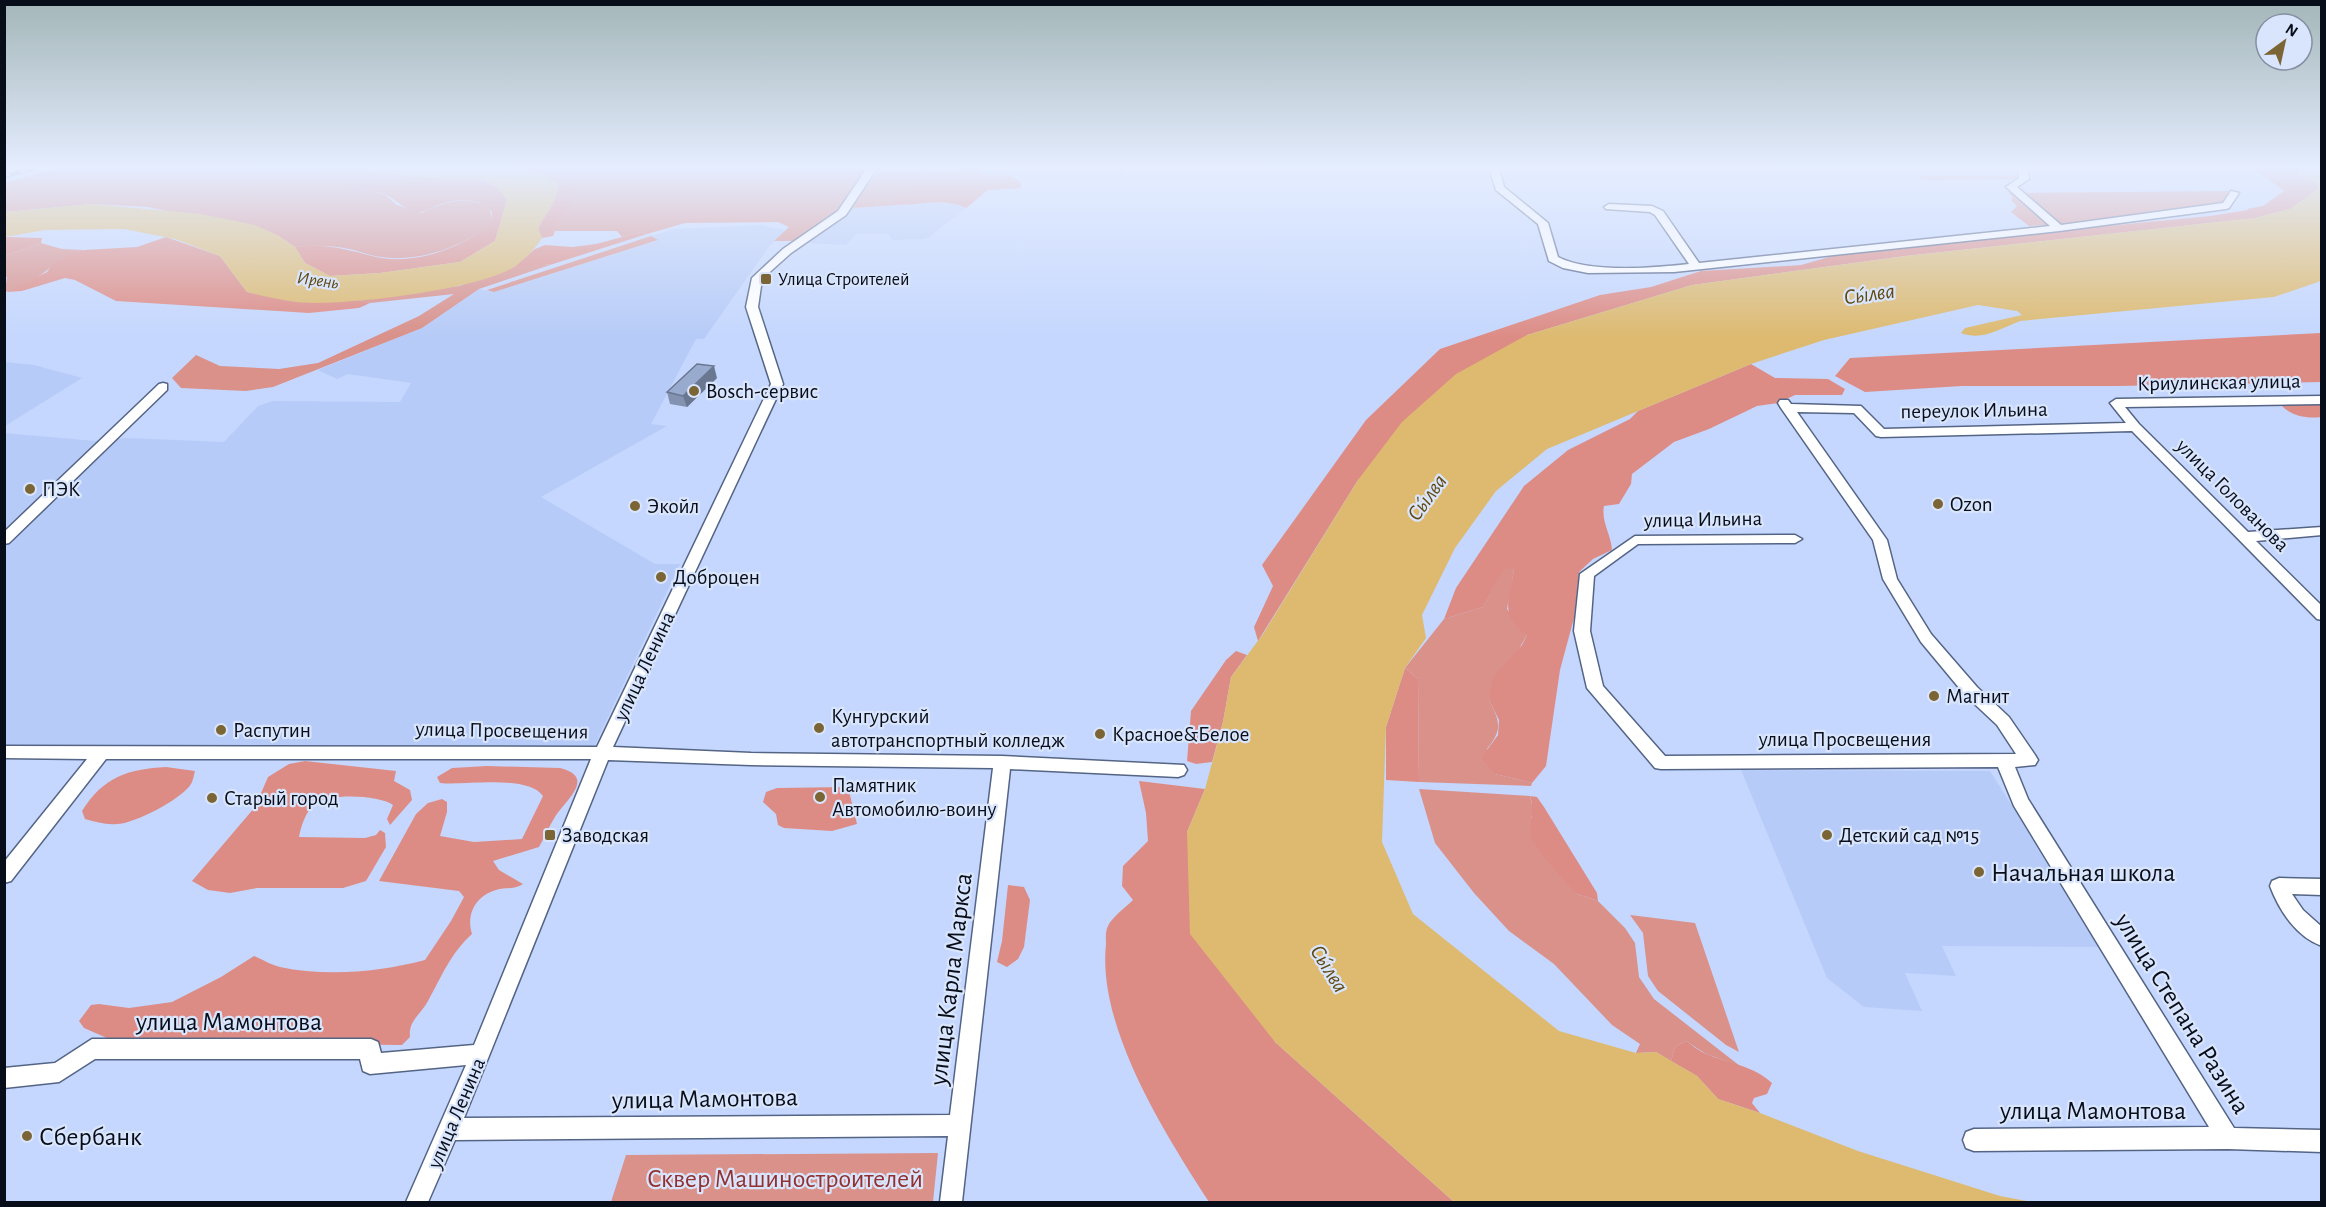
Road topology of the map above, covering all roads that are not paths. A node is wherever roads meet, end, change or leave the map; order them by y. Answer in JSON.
{"nodes":[{"id":1,"x":826,"y":224,"type":"edge"},
{"id":2,"x":1543,"y":224,"type":"edge"},
{"id":3,"x":1667,"y":224,"type":"edge"},
{"id":4,"x":2055,"y":224,"type":"edge"},
{"id":5,"x":2087,"y":224,"type":"edge"},
{"id":6,"x":2059,"y":228,"type":"junction"},
{"id":7,"x":1696,"y":267,"type":"junction"},
{"id":8,"x":163,"y":387,"type":"dead end"},
{"id":9,"x":2322,"y":400,"type":"edge"},
{"id":10,"x":2116,"y":403,"type":"joint"},
{"id":11,"x":2135,"y":427,"type":"junction"},
{"id":12,"x":2322,"y":531,"type":"edge"},
{"id":13,"x":2245,"y":537,"type":"junction"},
{"id":14,"x":1795,"y":539,"type":"dead end"},
{"id":15,"x":4,"y":540,"type":"edge"},
{"id":16,"x":2322,"y":615,"type":"edge"},
{"id":17,"x":4,"y":752,"type":"edge"},
{"id":18,"x":102,"y":752,"type":"junction"},
{"id":19,"x":602,"y":753,"type":"junction"},
{"id":20,"x":2004,"y":760,"type":"junction"},
{"id":21,"x":2029,"y":760,"type":"joint"},
{"id":22,"x":1002,"y":762,"type":"junction"},
{"id":23,"x":1661,"y":763,"type":"joint"},
{"id":24,"x":1179,"y":770,"type":"dead end"},
{"id":25,"x":4,"y":876,"type":"edge"},
{"id":26,"x":2322,"y":887,"type":"edge"},
{"id":27,"x":2322,"y":938,"type":"edge"},
{"id":28,"x":481,"y":1054,"type":"junction"},
{"id":29,"x":4,"y":1078,"type":"edge"},
{"id":30,"x":960,"y":1125,"type":"junction"},
{"id":31,"x":450,"y":1129,"type":"junction"},
{"id":32,"x":2228,"y":1138,"type":"junction"},
{"id":33,"x":1974,"y":1140,"type":"dead end"},
{"id":34,"x":2322,"y":1141,"type":"edge"},
{"id":35,"x":417,"y":1203,"type":"edge"},
{"id":36,"x":951,"y":1203,"type":"edge"}],
"edges":[{"from":1,"to":19,"type":"street","name":"улица Ленина"},
{"from":2,"to":7,"type":"street"},
{"from":3,"to":7,"type":"street"},
{"from":4,"to":6,"type":"street"},
{"from":5,"to":6,"type":"street"},
{"from":6,"to":7,"type":"street"},
{"from":8,"to":15,"type":"street"},
{"from":9,"to":10,"type":"street","name":"Криулинская улица"},
{"from":10,"to":11,"type":"street","name":"улица Голованова"},
{"from":11,"to":13,"type":"street","name":"улица Голованова"},
{"from":11,"to":21,"type":"street","name":"переулок Ильина"},
{"from":12,"to":13,"type":"street"},
{"from":13,"to":16,"type":"street","name":"улица Голованова"},
{"from":14,"to":23,"type":"street","name":"улица Ильина"},
{"from":17,"to":18,"type":"street","name":"улица Просвещения"},
{"from":18,"to":19,"type":"street","name":"улица Просвещения"},
{"from":18,"to":25,"type":"street"},
{"from":19,"to":22,"type":"street","name":"улица Просвещения"},
{"from":19,"to":28,"type":"street","name":"улица Ленина"},
{"from":20,"to":21,"type":"street","name":"улица Просвещения"},
{"from":20,"to":23,"type":"street","name":"улица Просвещения"},
{"from":20,"to":32,"type":"street","name":"улица Степана Разина"},
{"from":22,"to":24,"type":"street","name":"улица Просвещения"},
{"from":22,"to":30,"type":"street","name":"улица Карла Маркса"},
{"from":26,"to":27,"type":"street"},
{"from":28,"to":29,"type":"street","name":"улица Мамонтова"},
{"from":28,"to":31,"type":"street","name":"улица Ленина"},
{"from":30,"to":31,"type":"street","name":"улица Мамонтова"},
{"from":30,"to":36,"type":"street","name":"улица Карла Маркса"},
{"from":31,"to":35,"type":"street","name":"улица Ленина"},
{"from":32,"to":33,"type":"street","name":"улица Мамонтова"},
{"from":32,"to":34,"type":"street","name":"улица Мамонтова"}]}
